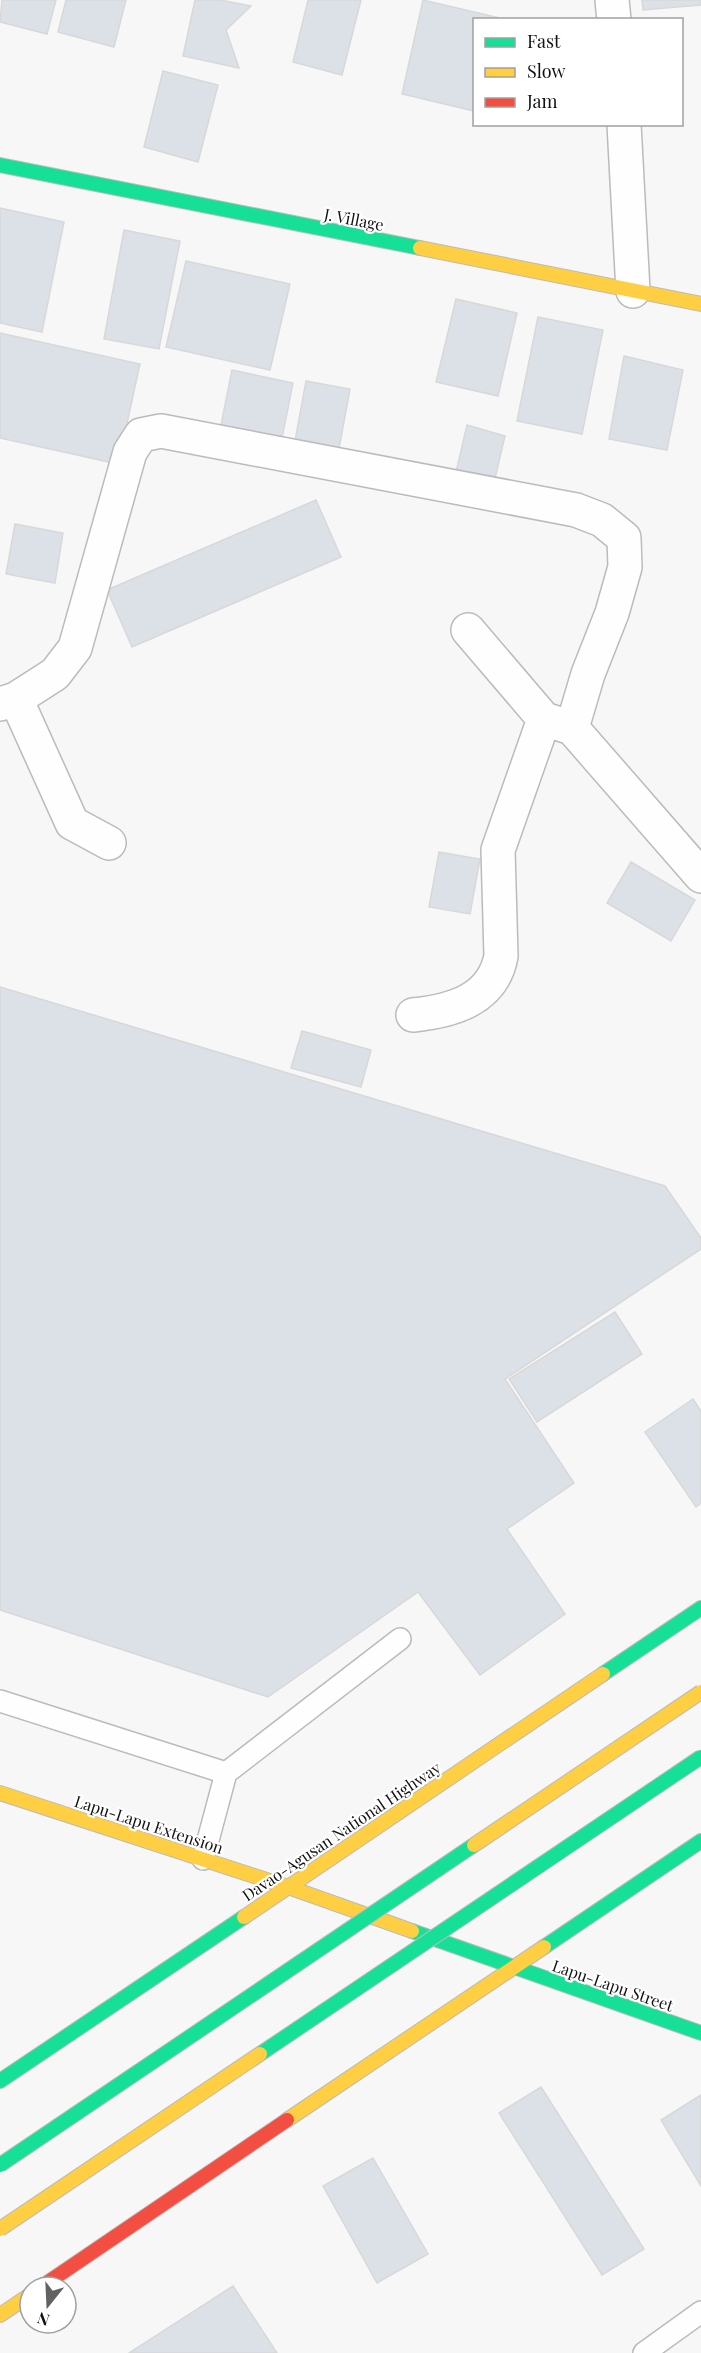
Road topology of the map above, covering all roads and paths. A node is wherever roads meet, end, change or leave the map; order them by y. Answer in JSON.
{"nodes":[{"id":1,"x":612,"y":0,"type":"edge"},
{"id":2,"x":614,"y":18,"type":"edge"},
{"id":3,"x":624,"y":126,"type":"edge"},
{"id":4,"x":0,"y":165,"type":"edge"},
{"id":5,"x":633,"y":291,"type":"junction"},
{"id":6,"x":701,"y":304,"type":"edge"},
{"id":7,"x":468,"y":630,"type":"dead end"},
{"id":8,"x":8,"y":702,"type":"edge"},
{"id":9,"x":558,"y":723,"type":"junction"},
{"id":10,"x":109,"y":843,"type":"dead end"},
{"id":11,"x":701,"y":876,"type":"edge"},
{"id":12,"x":413,"y":1015,"type":"dead end"},
{"id":13,"x":701,"y":1608,"type":"edge"},
{"id":14,"x":400,"y":1639,"type":"dead end"},
{"id":15,"x":701,"y":1692,"type":"edge"},
{"id":16,"x":0,"y":1701,"type":"edge"},
{"id":17,"x":701,"y":1757,"type":"edge"},
{"id":18,"x":226,"y":1773,"type":"junction"},
{"id":19,"x":0,"y":1793,"type":"edge"},
{"id":20,"x":701,"y":1841,"type":"edge"},
{"id":21,"x":203,"y":1859,"type":"junction"},
{"id":22,"x":288,"y":1887,"type":"junction"},
{"id":23,"x":514,"y":1968,"type":"junction"},
{"id":24,"x":701,"y":2033,"type":"edge"},
{"id":25,"x":0,"y":2081,"type":"edge"},
{"id":26,"x":0,"y":2165,"type":"edge"},
{"id":27,"x":0,"y":2229,"type":"edge"},
{"id":28,"x":59,"y":2275,"type":"edge"},
{"id":29,"x":18,"y":2303,"type":"edge"},
{"id":30,"x":701,"y":2312,"type":"edge"},
{"id":31,"x":0,"y":2315,"type":"edge"},
{"id":32,"x":644,"y":2353,"type":"edge"}],
"edges":[{"from":1,"to":2,"type":"street"},
{"from":3,"to":5,"type":"street"},
{"from":4,"to":5,"type":"main road","name":"J. Village"},
{"from":5,"to":6,"type":"main road","name":"J. Village"},
{"from":7,"to":9,"type":"street"},
{"from":8,"to":9,"type":"street"},
{"from":8,"to":10,"type":"street"},
{"from":9,"to":11,"type":"street"},
{"from":9,"to":12,"type":"street"},
{"from":13,"to":22,"type":"main road","name":"Davao-Agusan National Highway"},
{"from":14,"to":18,"type":"lane"},
{"from":15,"to":26,"type":"main road","bridge":true},
{"from":16,"to":18,"type":"lane"},
{"from":17,"to":27,"type":"main road","bridge":true},
{"from":18,"to":21,"type":"lane"},
{"from":19,"to":21,"type":"main road","name":"Lapu-Lapu Extension"},
{"from":20,"to":23,"type":"main road"},
{"from":21,"to":22,"type":"main road","name":"Lapu-Lapu Extension"},
{"from":22,"to":23,"type":"main road","name":"Lapu-Lapu Extension"},
{"from":22,"to":25,"type":"main road","name":"Davao-Agusan National Highway"},
{"from":23,"to":24,"type":"main road","name":"Lapu-Lapu Street"},
{"from":23,"to":28,"type":"main road"},
{"from":29,"to":31,"type":"main road"},
{"from":30,"to":32,"type":"lane"}]}
